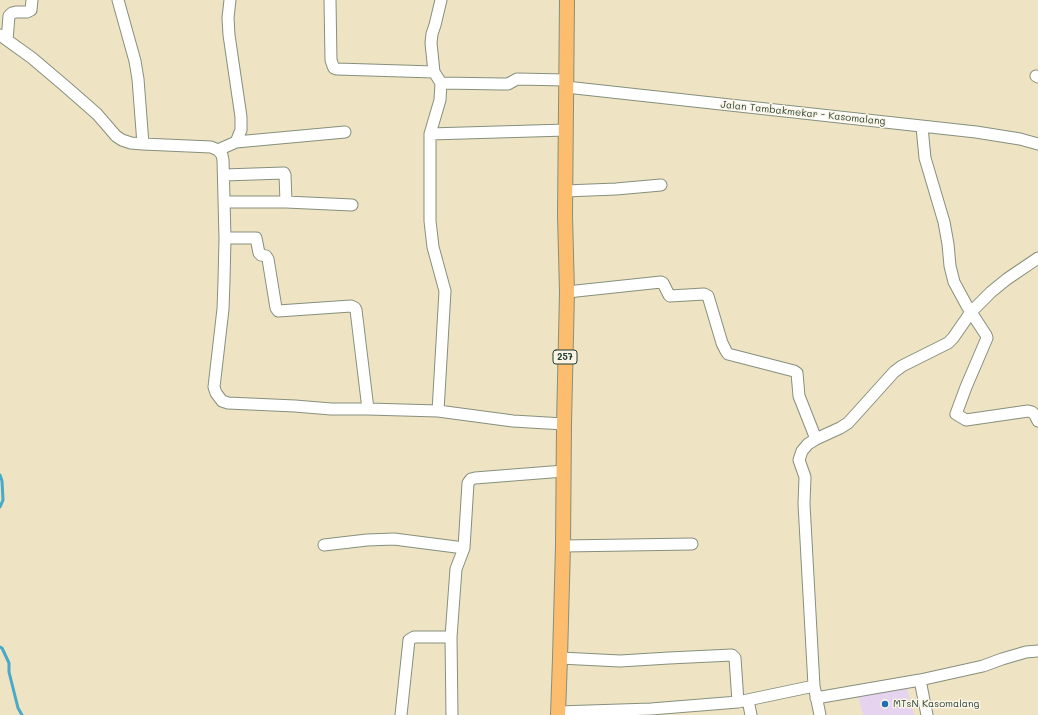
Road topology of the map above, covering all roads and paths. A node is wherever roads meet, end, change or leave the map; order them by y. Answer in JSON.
{"nodes":[{"id":1,"x":32,"y":0,"type":"edge"},
{"id":2,"x":118,"y":0,"type":"edge"},
{"id":3,"x":230,"y":0,"type":"edge"},
{"id":4,"x":330,"y":0,"type":"edge"},
{"id":5,"x":441,"y":0,"type":"edge"},
{"id":6,"x":567,"y":0,"type":"edge"},
{"id":7,"x":4,"y":37,"type":"edge"},
{"id":8,"x":434,"y":72,"type":"junction"},
{"id":9,"x":441,"y":83,"type":"junction"},
{"id":10,"x":566,"y":83,"type":"junction"},
{"id":11,"x":922,"y":127,"type":"junction"},
{"id":12,"x":566,"y":130,"type":"junction"},
{"id":13,"x":345,"y":132,"type":"dead end"},
{"id":14,"x":430,"y":134,"type":"junction"},
{"id":15,"x":236,"y":142,"type":"junction"},
{"id":16,"x":143,"y":144,"type":"junction"},
{"id":17,"x":1038,"y":144,"type":"edge"},
{"id":18,"x":218,"y":150,"type":"junction"},
{"id":19,"x":224,"y":175,"type":"junction"},
{"id":20,"x":661,"y":185,"type":"dead end"},
{"id":21,"x":565,"y":191,"type":"junction"},
{"id":22,"x":224,"y":202,"type":"junction"},
{"id":23,"x":286,"y":202,"type":"junction"},
{"id":24,"x":352,"y":205,"type":"dead end"},
{"id":25,"x":225,"y":238,"type":"junction"},
{"id":26,"x":1038,"y":258,"type":"edge"},
{"id":27,"x":567,"y":292,"type":"junction"},
{"id":28,"x":971,"y":312,"type":"junction"},
{"id":29,"x":368,"y":409,"type":"junction"},
{"id":30,"x":438,"y":411,"type":"junction"},
{"id":31,"x":1038,"y":421,"type":"edge"},
{"id":32,"x":564,"y":424,"type":"junction"},
{"id":33,"x":816,"y":439,"type":"junction"},
{"id":34,"x":564,"y":471,"type":"junction"},
{"id":35,"x":692,"y":544,"type":"dead end"},
{"id":36,"x":324,"y":545,"type":"dead end"},
{"id":37,"x":563,"y":546,"type":"junction"},
{"id":38,"x":464,"y":548,"type":"junction"},
{"id":39,"x":451,"y":638,"type":"junction"},
{"id":40,"x":1038,"y":651,"type":"edge"},
{"id":41,"x":560,"y":658,"type":"junction"},
{"id":42,"x":920,"y":680,"type":"junction"},
{"id":43,"x":814,"y":686,"type":"junction"},
{"id":44,"x":816,"y":698,"type":"junction"},
{"id":45,"x":743,"y":701,"type":"junction"},
{"id":46,"x":558,"y":713,"type":"edge"},
{"id":47,"x":401,"y":715,"type":"edge"},
{"id":48,"x":452,"y":715,"type":"edge"},
{"id":49,"x":751,"y":715,"type":"edge"},
{"id":50,"x":820,"y":715,"type":"edge"},
{"id":51,"x":927,"y":715,"type":"edge"}],
"edges":[{"from":1,"to":7,"type":"street"},
{"from":2,"to":16,"type":"street"},
{"from":3,"to":15,"type":"street"},
{"from":4,"to":8,"type":"street"},
{"from":5,"to":8,"type":"street"},
{"from":6,"to":10,"type":"main road","number":"257"},
{"from":7,"to":16,"type":"street"},
{"from":8,"to":9,"type":"street"},
{"from":9,"to":10,"type":"street","name":"Jalan Tambakmekar - Kasomalang"},
{"from":9,"to":14,"type":"street"},
{"from":10,"to":11,"type":"street","name":"Jalan Tambakmekar - Kasomalang"},
{"from":10,"to":12,"type":"main road","number":"257"},
{"from":11,"to":17,"type":"street","name":"Jalan Tambakmekar - Kasomalang"},
{"from":11,"to":28,"type":"street"},
{"from":12,"to":14,"type":"street"},
{"from":12,"to":21,"type":"main road","number":"257"},
{"from":13,"to":15,"type":"street"},
{"from":14,"to":30,"type":"street"},
{"from":15,"to":18,"type":"street"},
{"from":16,"to":18,"type":"street"},
{"from":18,"to":19,"type":"street"},
{"from":19,"to":22,"type":"street"},
{"from":19,"to":23,"type":"street"},
{"from":20,"to":21,"type":"street"},
{"from":21,"to":27,"type":"main road","number":"257"},
{"from":22,"to":23,"type":"street"},
{"from":22,"to":25,"type":"street"},
{"from":23,"to":24,"type":"street"},
{"from":25,"to":29,"type":"street"},
{"from":25,"to":29,"type":"street"},
{"from":26,"to":28,"type":"street"},
{"from":27,"to":32,"type":"main road","number":"257"},
{"from":27,"to":33,"type":"street"},
{"from":28,"to":31,"type":"street"},
{"from":28,"to":33,"type":"street"},
{"from":29,"to":30,"type":"street"},
{"from":30,"to":32,"type":"street"},
{"from":32,"to":34,"type":"main road","number":"257"},
{"from":33,"to":43,"type":"street"},
{"from":34,"to":37,"type":"main road","number":"257"},
{"from":34,"to":38,"type":"street"},
{"from":35,"to":37,"type":"street"},
{"from":36,"to":38,"type":"street"},
{"from":37,"to":41,"type":"main road","number":"257"},
{"from":38,"to":39,"type":"street"},
{"from":39,"to":47,"type":"street"},
{"from":39,"to":48,"type":"street"},
{"from":40,"to":42,"type":"street"},
{"from":41,"to":45,"type":"street"},
{"from":41,"to":46,"type":"main road","number":"257"},
{"from":42,"to":44,"type":"street"},
{"from":42,"to":51,"type":"street"},
{"from":43,"to":44,"type":"street"},
{"from":43,"to":45,"type":"street"},
{"from":44,"to":50,"type":"street"},
{"from":45,"to":46,"type":"street"},
{"from":45,"to":49,"type":"street"}]}
